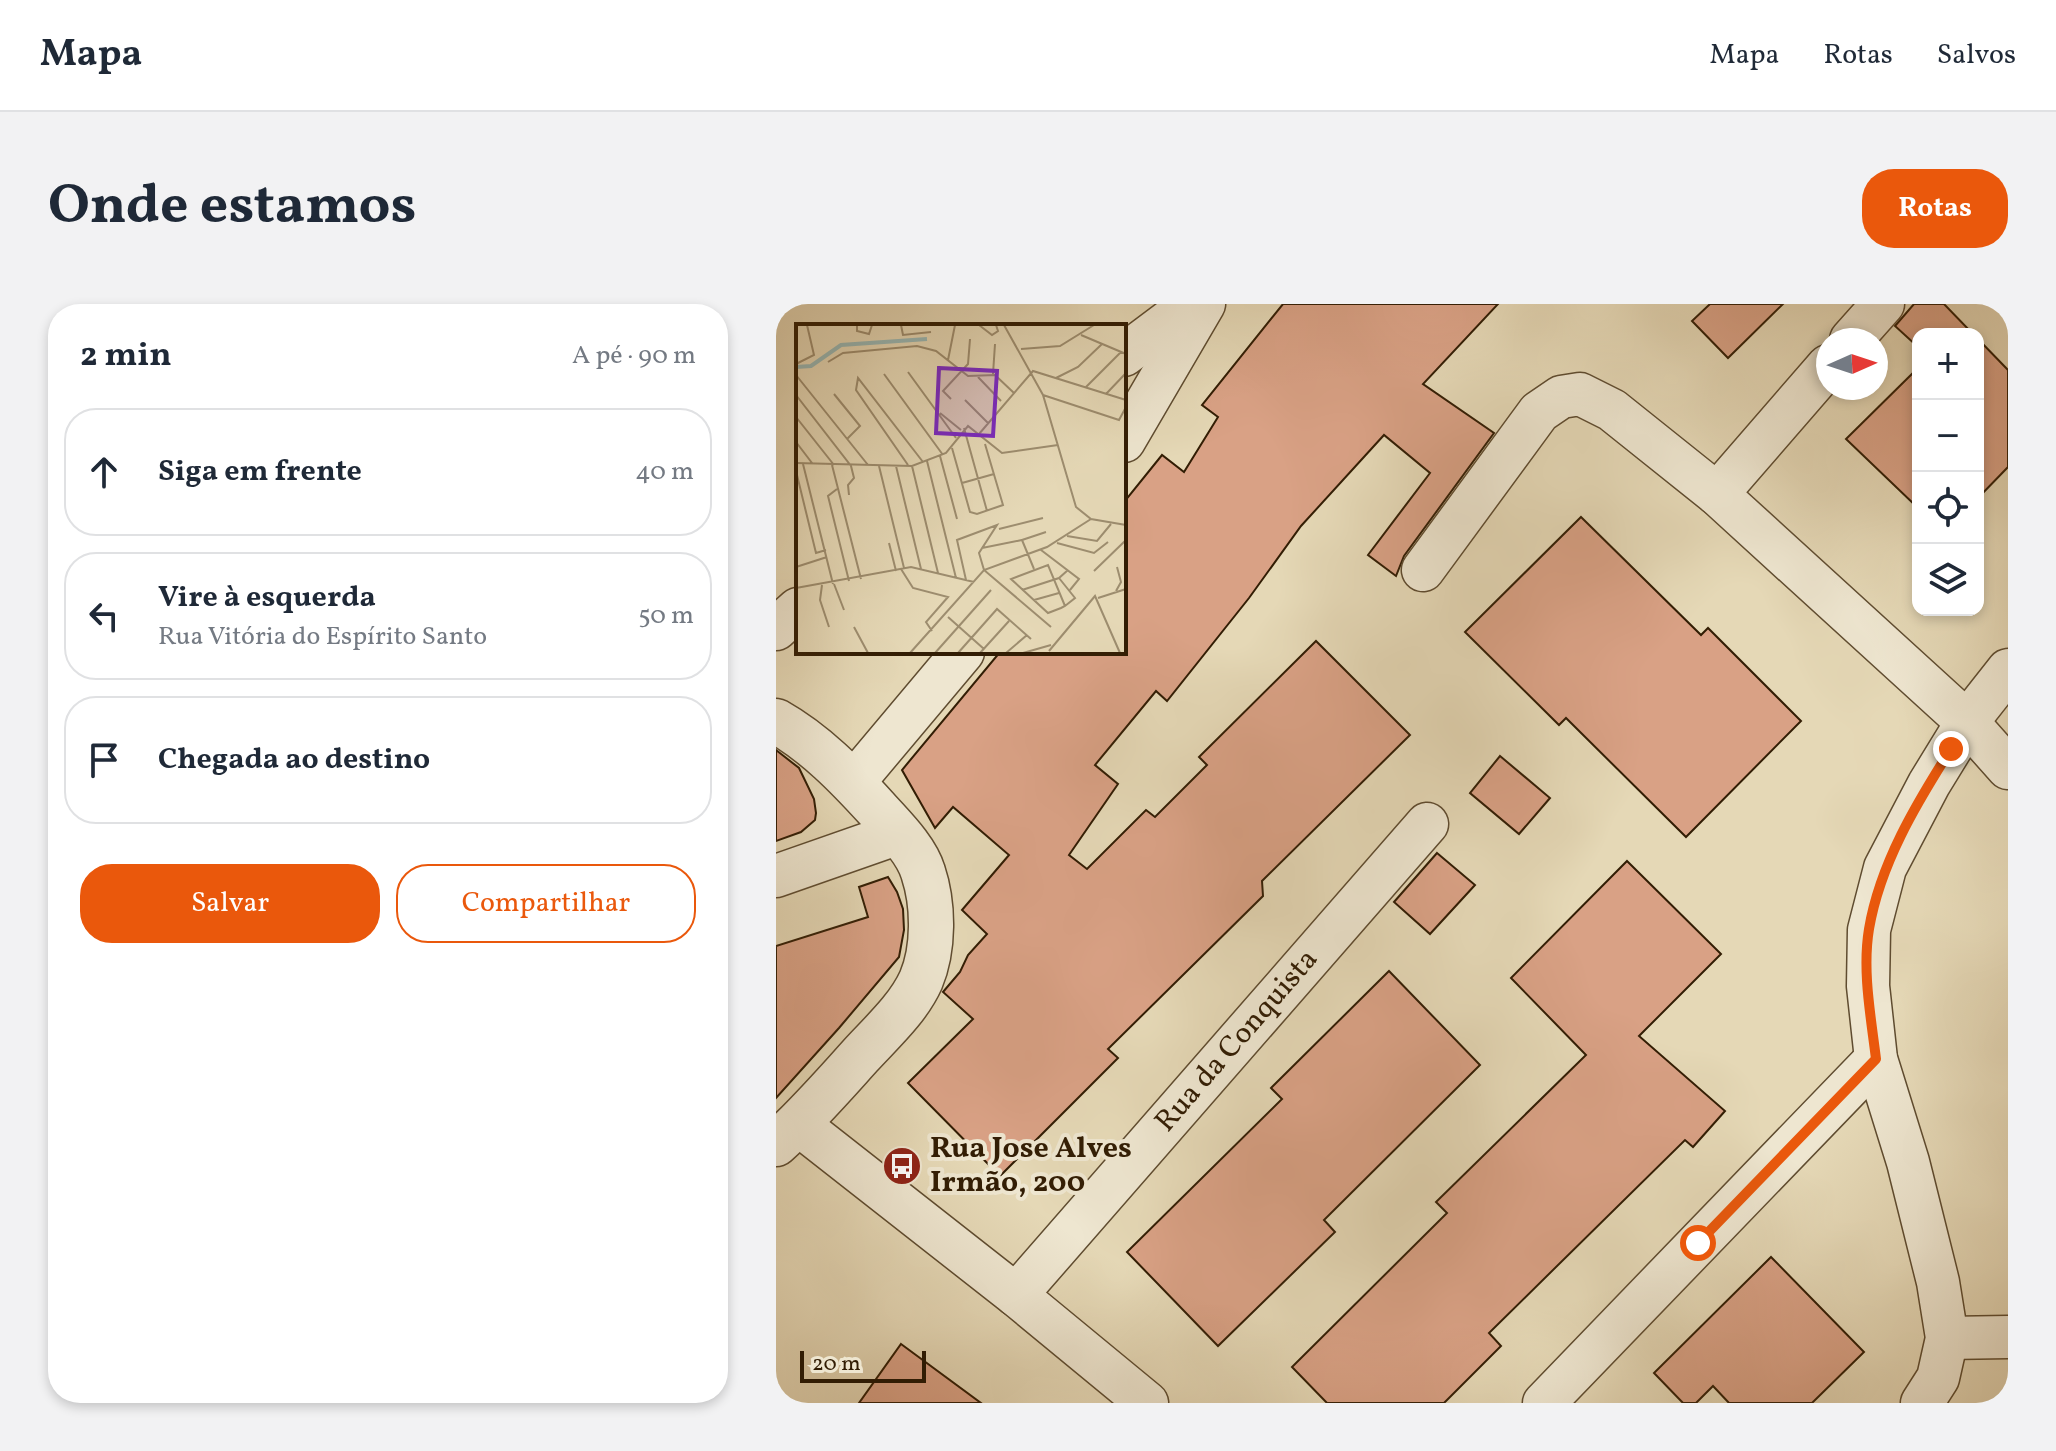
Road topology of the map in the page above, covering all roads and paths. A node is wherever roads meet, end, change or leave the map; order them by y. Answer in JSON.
{"nodes":[{"id":1,"x":1192,"y":304,"type":"edge"},
{"id":2,"x":1204,"y":304,"type":"edge"},
{"id":3,"x":1883,"y":304,"type":"edge"},
{"id":4,"x":1862,"y":328,"type":"edge"},
{"id":5,"x":1126,"y":354,"type":"edge"},
{"id":6,"x":1816,"y":380,"type":"edge"},
{"id":7,"x":1126,"y":438,"type":"edge"},
{"id":8,"x":1717,"y":494,"type":"junction"},
{"id":9,"x":1423,"y":570,"type":"dead end"},
{"id":10,"x":796,"y":611,"type":"edge"},
{"id":11,"x":776,"y":629,"type":"edge"},
{"id":12,"x":961,"y":654,"type":"edge"},
{"id":13,"x":2008,"y":670,"type":"edge"},
{"id":14,"x":776,"y":721,"type":"edge"},
{"id":15,"x":1967,"y":722,"type":"junction"},
{"id":16,"x":2008,"y":768,"type":"edge"},
{"id":17,"x":853,"y":783,"type":"junction"},
{"id":18,"x":1427,"y":824,"type":"dead end"},
{"id":19,"x":899,"y":833,"type":"junction"},
{"id":20,"x":776,"y":876,"type":"edge"},
{"id":21,"x":1876,"y":1059,"type":"junction"},
{"id":22,"x":787,"y":1134,"type":"edge"},
{"id":23,"x":1016,"y":1295,"type":"junction"},
{"id":24,"x":2008,"y":1337,"type":"edge"},
{"id":25,"x":1947,"y":1338,"type":"junction"},
{"id":26,"x":1147,"y":1403,"type":"edge"},
{"id":27,"x":1544,"y":1403,"type":"edge"},
{"id":28,"x":1922,"y":1403,"type":"edge"}],
"edges":[{"from":1,"to":5,"type":"street"},
{"from":2,"to":7,"type":"street"},
{"from":3,"to":4,"type":"street"},
{"from":6,"to":8,"type":"street"},
{"from":8,"to":9,"type":"street"},
{"from":8,"to":15,"type":"street"},
{"from":10,"to":11,"type":"street"},
{"from":12,"to":17,"type":"street"},
{"from":13,"to":15,"type":"street"},
{"from":14,"to":17,"type":"street"},
{"from":15,"to":16,"type":"street"},
{"from":15,"to":21,"type":"street"},
{"from":17,"to":19,"type":"street"},
{"from":18,"to":23,"type":"street","name":"Rua da Conquista"},
{"from":19,"to":20,"type":"street"},
{"from":19,"to":22,"type":"street"},
{"from":21,"to":25,"type":"street"},
{"from":21,"to":27,"type":"street"},
{"from":22,"to":23,"type":"street"},
{"from":23,"to":26,"type":"street"},
{"from":24,"to":25,"type":"street"},
{"from":25,"to":28,"type":"street"}]}
